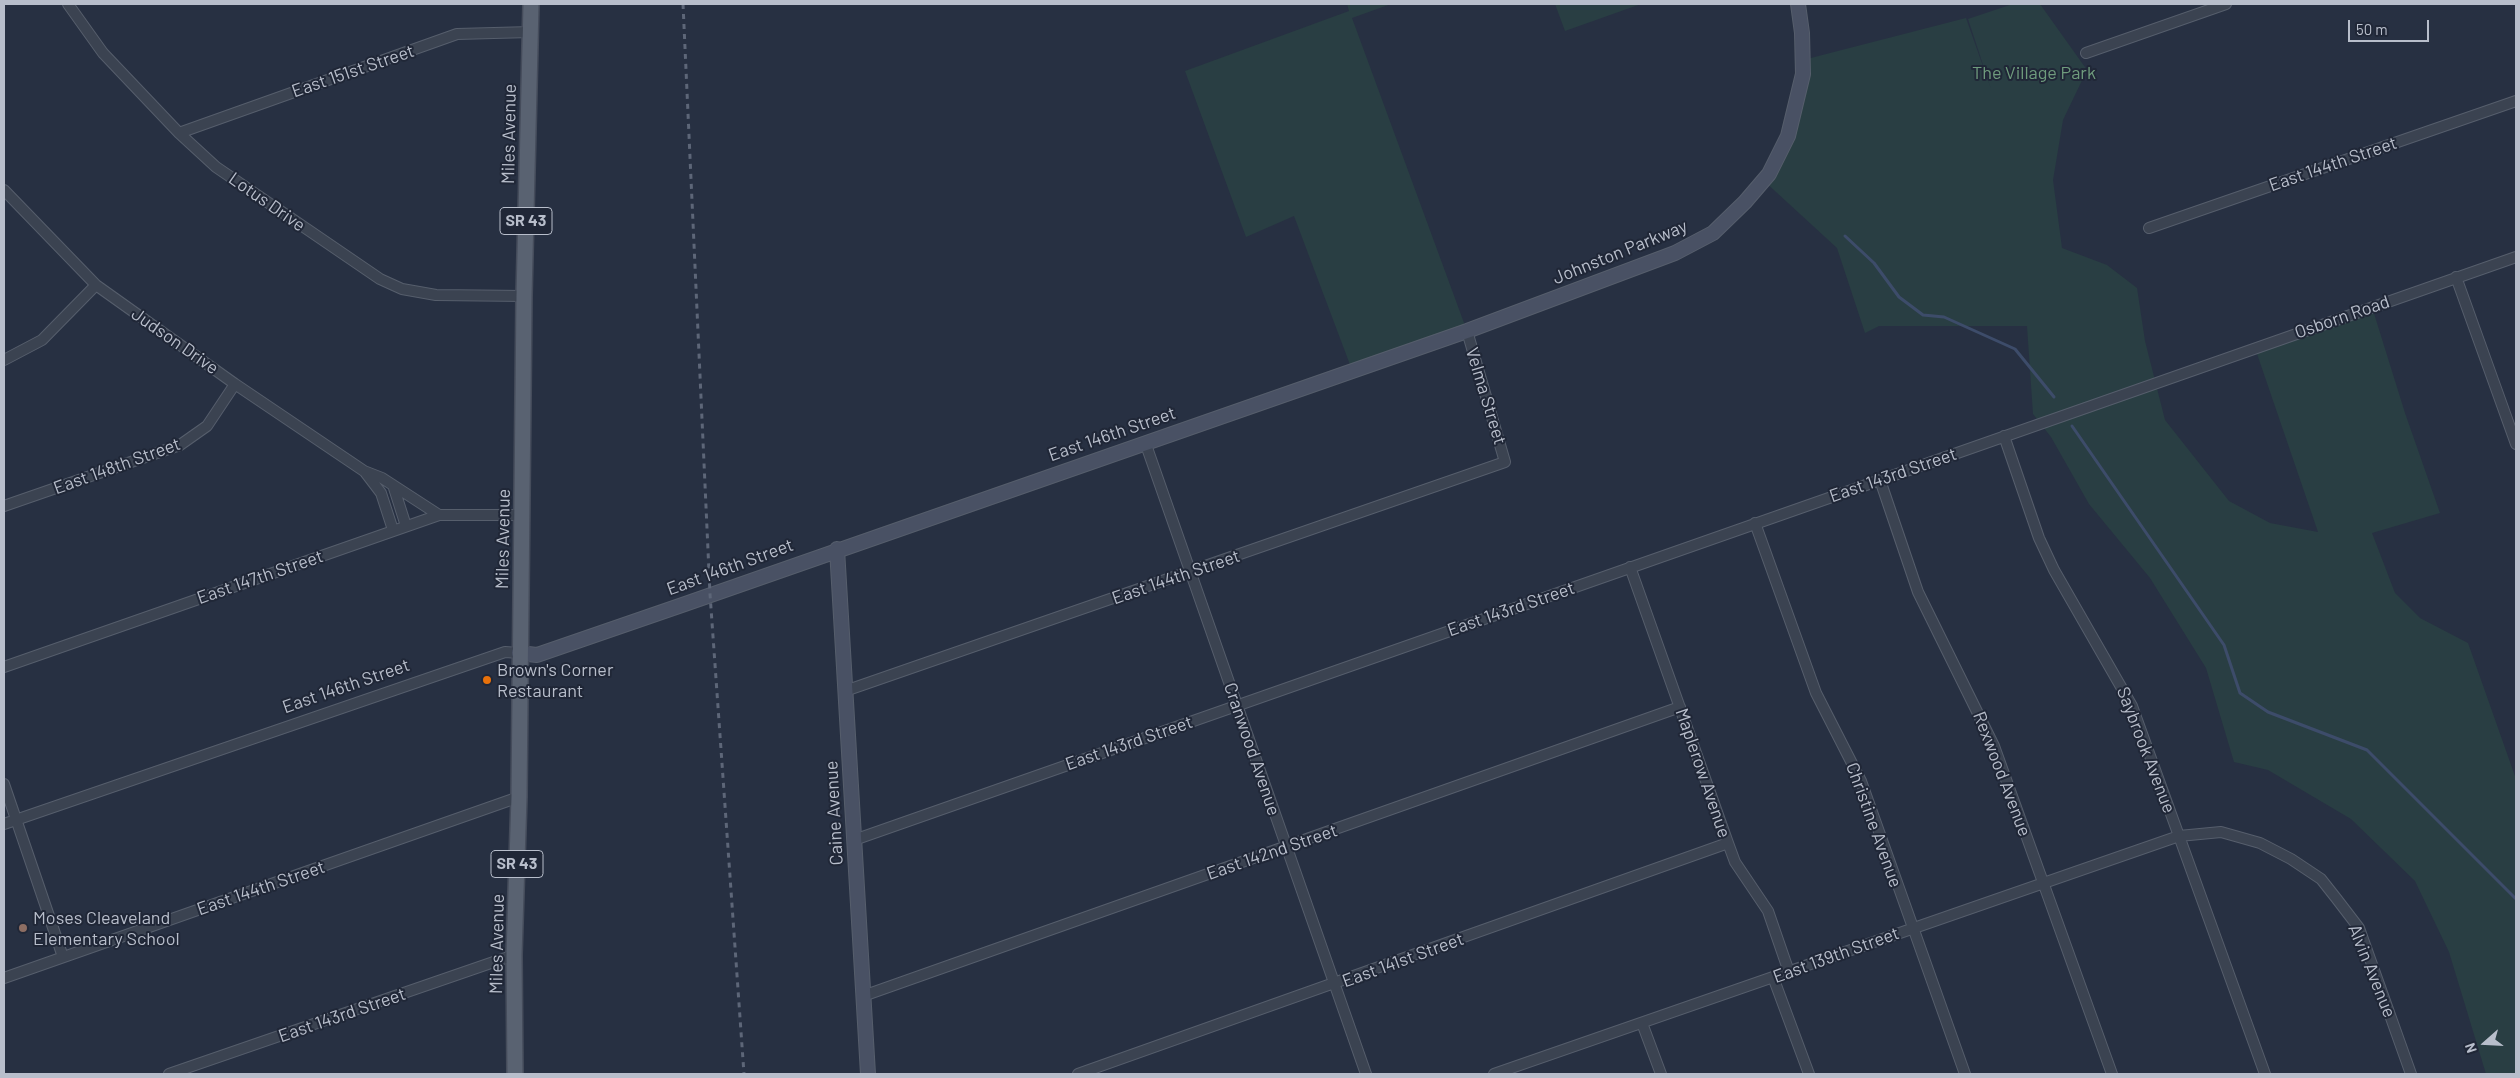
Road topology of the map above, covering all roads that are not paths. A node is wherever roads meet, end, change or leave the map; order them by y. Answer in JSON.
{"nodes":[{"id":1,"x":68,"y":4,"type":"edge"},
{"id":2,"x":531,"y":4,"type":"edge"},
{"id":3,"x":1798,"y":4,"type":"edge"},
{"id":4,"x":2226,"y":4,"type":"edge"},
{"id":5,"x":531,"y":32,"type":"junction"},
{"id":6,"x":2086,"y":53,"type":"dead end"},
{"id":7,"x":2516,"y":101,"type":"edge"},
{"id":8,"x":179,"y":133,"type":"junction"},
{"id":9,"x":4,"y":190,"type":"edge"},
{"id":10,"x":2149,"y":228,"type":"dead end"},
{"id":11,"x":2516,"y":257,"type":"edge"},
{"id":12,"x":2456,"y":277,"type":"junction"},
{"id":13,"x":96,"y":285,"type":"junction"},
{"id":14,"x":524,"y":296,"type":"junction"},
{"id":15,"x":1467,"y":331,"type":"junction"},
{"id":16,"x":4,"y":360,"type":"edge"},
{"id":17,"x":2168,"y":378,"type":"joint"},
{"id":18,"x":235,"y":384,"type":"junction"},
{"id":19,"x":2004,"y":436,"type":"junction"},
{"id":20,"x":1145,"y":442,"type":"junction"},
{"id":21,"x":2516,"y":444,"type":"edge"},
{"id":22,"x":1506,"y":462,"type":"joint"},
{"id":23,"x":364,"y":471,"type":"junction"},
{"id":24,"x":1880,"y":480,"type":"junction"},
{"id":25,"x":392,"y":485,"type":"junction"},
{"id":26,"x":4,"y":506,"type":"edge"},
{"id":27,"x":440,"y":515,"type":"junction"},
{"id":28,"x":522,"y":515,"type":"junction"},
{"id":29,"x":1755,"y":523,"type":"junction"},
{"id":30,"x":406,"y":526,"type":"junction"},
{"id":31,"x":393,"y":530,"type":"junction"},
{"id":32,"x":837,"y":549,"type":"junction"},
{"id":33,"x":1630,"y":567,"type":"junction"},
{"id":34,"x":1191,"y":572,"type":"junction"},
{"id":35,"x":519,"y":653,"type":"junction"},
{"id":36,"x":4,"y":667,"type":"edge"},
{"id":37,"x":845,"y":692,"type":"junction"},
{"id":38,"x":1237,"y":705,"type":"junction"},
{"id":39,"x":1680,"y":707,"type":"junction"},
{"id":40,"x":4,"y":784,"type":"edge"},
{"id":41,"x":519,"y":797,"type":"junction"},
{"id":42,"x":16,"y":820,"type":"junction"},
{"id":43,"x":4,"y":824,"type":"edge"},
{"id":44,"x":2178,"y":836,"type":"junction"},
{"id":45,"x":854,"y":840,"type":"junction"},
{"id":46,"x":1728,"y":843,"type":"junction"},
{"id":47,"x":1286,"y":848,"type":"junction"},
{"id":48,"x":2042,"y":883,"type":"junction"},
{"id":49,"x":1912,"y":928,"type":"junction"},
{"id":50,"x":514,"y":955,"type":"junction"},
{"id":51,"x":63,"y":957,"type":"junction"},
{"id":52,"x":1789,"y":972,"type":"junction"},
{"id":53,"x":4,"y":978,"type":"edge"},
{"id":54,"x":1774,"y":978,"type":"junction"},
{"id":55,"x":1335,"y":984,"type":"junction"},
{"id":56,"x":863,"y":996,"type":"junction"},
{"id":57,"x":1642,"y":1023,"type":"junction"},
{"id":58,"x":1513,"y":1071,"type":"edge"},
{"id":59,"x":169,"y":1074,"type":"edge"},
{"id":60,"x":515,"y":1074,"type":"edge"},
{"id":61,"x":868,"y":1074,"type":"edge"},
{"id":62,"x":1078,"y":1074,"type":"edge"},
{"id":63,"x":1366,"y":1074,"type":"edge"},
{"id":64,"x":1494,"y":1074,"type":"edge"},
{"id":65,"x":1661,"y":1074,"type":"edge"},
{"id":66,"x":1809,"y":1074,"type":"edge"},
{"id":67,"x":1966,"y":1074,"type":"edge"},
{"id":68,"x":2112,"y":1074,"type":"edge"},
{"id":69,"x":2265,"y":1074,"type":"edge"},
{"id":70,"x":2411,"y":1074,"type":"edge"}],
"edges":[{"from":1,"to":8,"type":"street","name":"Lotus Drive"},
{"from":2,"to":5,"type":"main road","name":"Miles Avenue","number":"SR 43"},
{"from":3,"to":15,"type":"street","name":"Johnston Parkway"},
{"from":4,"to":6,"type":"street"},
{"from":5,"to":8,"type":"street","name":"East 151st Street"},
{"from":5,"to":14,"type":"main road","name":"Miles Avenue","number":"SR 43"},
{"from":7,"to":10,"type":"street","name":"East 144th Street"},
{"from":8,"to":14,"type":"street","name":"Lotus Drive"},
{"from":9,"to":13,"type":"street","name":"Judson Drive"},
{"from":11,"to":12,"type":"street","name":"Osborn Road"},
{"from":12,"to":17,"type":"street","name":"Osborn Road"},
{"from":12,"to":21,"type":"street"},
{"from":13,"to":16,"type":"street"},
{"from":13,"to":18,"type":"street","name":"Judson Drive"},
{"from":14,"to":28,"type":"main road","name":"Miles Avenue","number":"SR 43"},
{"from":15,"to":20,"type":"street","name":"East 146th Street"},
{"from":15,"to":22,"type":"street","name":"Velma Street"},
{"from":17,"to":19,"type":"street","name":"East 143rd Street"},
{"from":18,"to":23,"type":"street","name":"Judson Drive"},
{"from":18,"to":26,"type":"street","name":"East 148th Street"},
{"from":19,"to":24,"type":"street","name":"East 143rd Street"},
{"from":19,"to":44,"type":"street","name":"Saybrook Avenue"},
{"from":20,"to":32,"type":"street","name":"East 146th Street"},
{"from":20,"to":34,"type":"street","name":"Cranwood Avenue"},
{"from":22,"to":34,"type":"street","name":"East 144th Street"},
{"from":23,"to":25,"type":"street","name":"Judson Drive"},
{"from":23,"to":31,"type":"street","name":"Judson Drive"},
{"from":24,"to":29,"type":"street","name":"East 143rd Street"},
{"from":24,"to":48,"type":"street","name":"Rexwood Avenue"},
{"from":25,"to":27,"type":"street","name":"Judson Drive"},
{"from":25,"to":30,"type":"street"},
{"from":27,"to":28,"type":"street","name":"East 147th Street"},
{"from":27,"to":30,"type":"street","name":"East 147th Street"},
{"from":28,"to":35,"type":"main road","name":"Miles Avenue","number":"SR 43"},
{"from":29,"to":33,"type":"street","name":"East 143rd Street"},
{"from":29,"to":49,"type":"street","name":"Christine Avenue"},
{"from":30,"to":31,"type":"street","name":"East 147th Street"},
{"from":31,"to":36,"type":"street","name":"East 147th Street"},
{"from":32,"to":35,"type":"street","name":"East 146th Street"},
{"from":32,"to":37,"type":"street","name":"Caine Avenue"},
{"from":33,"to":38,"type":"street","name":"East 143rd Street"},
{"from":33,"to":39,"type":"street","name":"Maplerow Avenue"},
{"from":34,"to":37,"type":"street","name":"East 144th Street"},
{"from":34,"to":38,"type":"street","name":"Cranwood Avenue"},
{"from":35,"to":41,"type":"main road","name":"Miles Avenue","number":"SR 43"},
{"from":35,"to":42,"type":"street","name":"East 146th Street"},
{"from":37,"to":45,"type":"street","name":"Caine Avenue"},
{"from":38,"to":45,"type":"street","name":"East 143rd Street"},
{"from":38,"to":47,"type":"street","name":"Cranwood Avenue"},
{"from":39,"to":46,"type":"street","name":"Maplerow Avenue"},
{"from":39,"to":47,"type":"street","name":"East 142nd Street"},
{"from":40,"to":42,"type":"street"},
{"from":41,"to":50,"type":"main road","name":"Miles Avenue","number":"SR 43"},
{"from":41,"to":51,"type":"street","name":"East 144th Street"},
{"from":42,"to":43,"type":"street","name":"East 146th Street"},
{"from":42,"to":51,"type":"street"},
{"from":44,"to":48,"type":"street","name":"East 139th Street"},
{"from":44,"to":69,"type":"street","name":"Saybrook Avenue"},
{"from":44,"to":70,"type":"street","name":"Alvin Avenue"},
{"from":45,"to":56,"type":"street","name":"Caine Avenue"},
{"from":46,"to":52,"type":"street","name":"Maplerow Avenue"},
{"from":46,"to":55,"type":"street","name":"East 141st Street"},
{"from":47,"to":55,"type":"street","name":"Cranwood Avenue"},
{"from":47,"to":56,"type":"street","name":"East 142nd Street"},
{"from":48,"to":49,"type":"street","name":"East 139th Street"},
{"from":48,"to":68,"type":"street","name":"Rexwood Avenue"},
{"from":49,"to":52,"type":"street","name":"East 139th Street"},
{"from":49,"to":67,"type":"street","name":"Christine Avenue"},
{"from":50,"to":59,"type":"street","name":"East 143rd Street"},
{"from":50,"to":60,"type":"main road","name":"Miles Avenue","number":"SR 43"},
{"from":51,"to":53,"type":"street","name":"East 144th Street"},
{"from":52,"to":54,"type":"street","name":"East 139th Street"},
{"from":54,"to":57,"type":"street","name":"East 139th Street"},
{"from":54,"to":66,"type":"street"},
{"from":55,"to":62,"type":"street","name":"East 141st Street"},
{"from":55,"to":63,"type":"street","name":"Cranwood Avenue"},
{"from":56,"to":61,"type":"street","name":"Caine Avenue"},
{"from":57,"to":58,"type":"street","name":"East 139th Street"},
{"from":57,"to":65,"type":"street"},
{"from":58,"to":64,"type":"street","name":"East 139th Street"}]}
